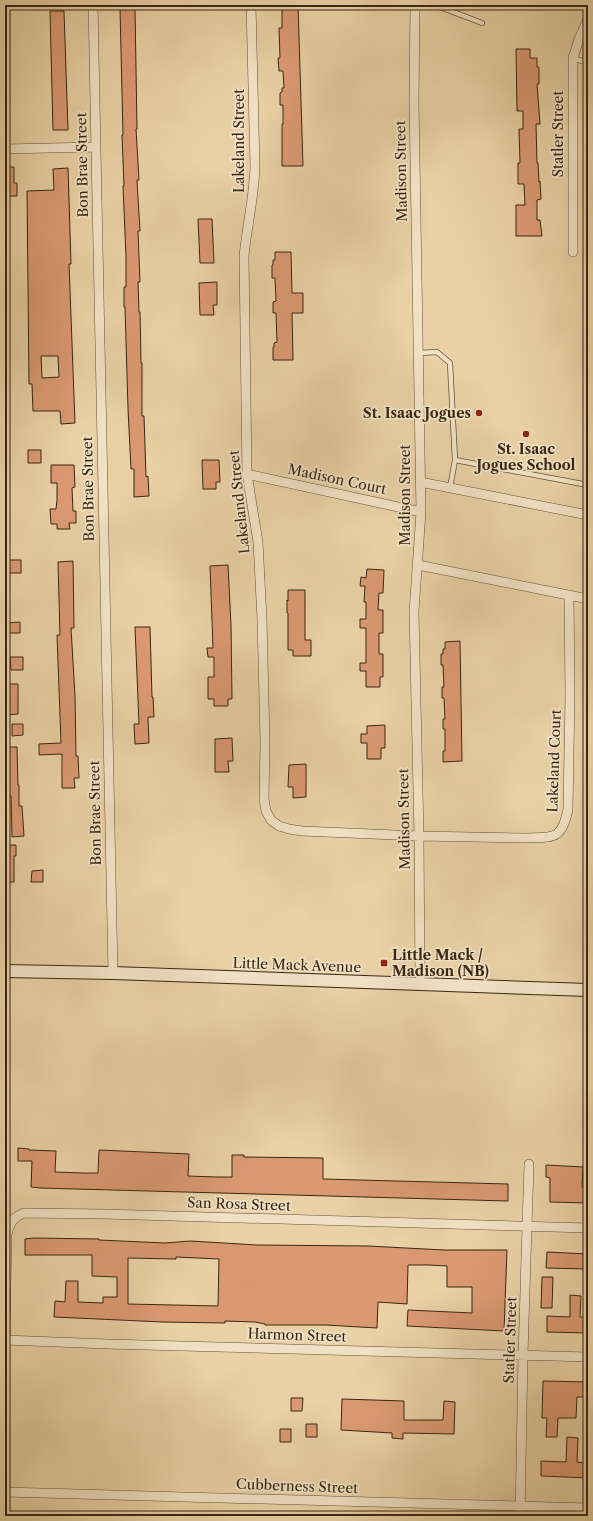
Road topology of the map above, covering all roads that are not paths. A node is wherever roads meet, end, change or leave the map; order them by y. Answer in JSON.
{"nodes":[{"id":1,"x":93,"y":5,"type":"edge"},
{"id":2,"x":251,"y":5,"type":"edge"},
{"id":3,"x":415,"y":5,"type":"edge"},
{"id":4,"x":435,"y":5,"type":"edge"},
{"id":5,"x":588,"y":19,"type":"edge"},
{"id":6,"x":482,"y":23,"type":"dead end"},
{"id":7,"x":572,"y":58,"type":"junction"},
{"id":8,"x":588,"y":63,"type":"edge"},
{"id":9,"x":95,"y":147,"type":"junction"},
{"id":10,"x":5,"y":149,"type":"edge"},
{"id":11,"x":573,"y":252,"type":"dead end"},
{"id":12,"x":418,"y":353,"type":"junction"},
{"id":13,"x":455,"y":460,"type":"junction"},
{"id":14,"x":247,"y":474,"type":"junction"},
{"id":15,"x":420,"y":482,"type":"junction"},
{"id":16,"x":588,"y":485,"type":"edge"},
{"id":17,"x":450,"y":488,"type":"junction"},
{"id":18,"x":421,"y":512,"type":"junction"},
{"id":19,"x":588,"y":515,"type":"edge"},
{"id":20,"x":418,"y":565,"type":"junction"},
{"id":21,"x":569,"y":595,"type":"junction"},
{"id":22,"x":588,"y":599,"type":"edge"},
{"id":23,"x":419,"y":836,"type":"junction"},
{"id":24,"x":5,"y":971,"type":"edge"},
{"id":25,"x":113,"y":973,"type":"junction"},
{"id":26,"x":420,"y":984,"type":"junction"},
{"id":27,"x":588,"y":990,"type":"edge"},
{"id":28,"x":529,"y":1164,"type":"dead end"},
{"id":29,"x":527,"y":1226,"type":"junction"},
{"id":30,"x":588,"y":1228,"type":"edge"},
{"id":31,"x":5,"y":1340,"type":"edge"},
{"id":32,"x":523,"y":1355,"type":"junction"},
{"id":33,"x":588,"y":1357,"type":"edge"},
{"id":34,"x":5,"y":1492,"type":"edge"},
{"id":35,"x":520,"y":1506,"type":"junction"},
{"id":36,"x":588,"y":1508,"type":"edge"},
{"id":37,"x":520,"y":1516,"type":"edge"}],
"edges":[{"from":1,"to":9,"type":"street","name":"Bon Brae Street"},
{"from":2,"to":14,"type":"street","name":"Lakeland Street"},
{"from":3,"to":12,"type":"street","name":"Madison Street"},
{"from":4,"to":6,"type":"lane"},
{"from":5,"to":7,"type":"street","name":"Statler Street"},
{"from":7,"to":8,"type":"lane"},
{"from":7,"to":11,"type":"street","name":"Statler Street"},
{"from":9,"to":10,"type":"street"},
{"from":9,"to":25,"type":"street","name":"Bon Brae Street"},
{"from":12,"to":13,"type":"lane"},
{"from":12,"to":15,"type":"street","name":"Madison Street"},
{"from":13,"to":16,"type":"lane"},
{"from":13,"to":17,"type":"lane"},
{"from":14,"to":18,"type":"street","name":"Madison Court"},
{"from":14,"to":23,"type":"street","name":"Lakeland Street"},
{"from":15,"to":17,"type":"street"},
{"from":15,"to":18,"type":"street","name":"Madison Street"},
{"from":17,"to":19,"type":"street"},
{"from":18,"to":20,"type":"street","name":"Madison Street"},
{"from":20,"to":21,"type":"street"},
{"from":20,"to":23,"type":"street","name":"Madison Street"},
{"from":21,"to":22,"type":"street"},
{"from":21,"to":23,"type":"street","name":"Lakeland Court"},
{"from":23,"to":26,"type":"street","name":"Madison Street"},
{"from":24,"to":25,"type":"main road","name":"Little Mack Avenue"},
{"from":25,"to":26,"type":"main road","name":"Little Mack Avenue"},
{"from":26,"to":27,"type":"main road","name":"Little Mack Avenue"},
{"from":28,"to":29,"type":"street","name":"Statler Street"},
{"from":29,"to":30,"type":"street","name":"San Rosa Street"},
{"from":29,"to":31,"type":"street","name":"San Rosa Street"},
{"from":29,"to":32,"type":"street","name":"Statler Street"},
{"from":31,"to":32,"type":"street","name":"Harmon Street"},
{"from":32,"to":33,"type":"street","name":"Harmon Street"},
{"from":32,"to":35,"type":"street","name":"Statler Street"},
{"from":34,"to":35,"type":"street","name":"Cubberness Street"},
{"from":35,"to":36,"type":"street","name":"Cubberness Street"},
{"from":35,"to":37,"type":"street","name":"Statler Street"}]}
